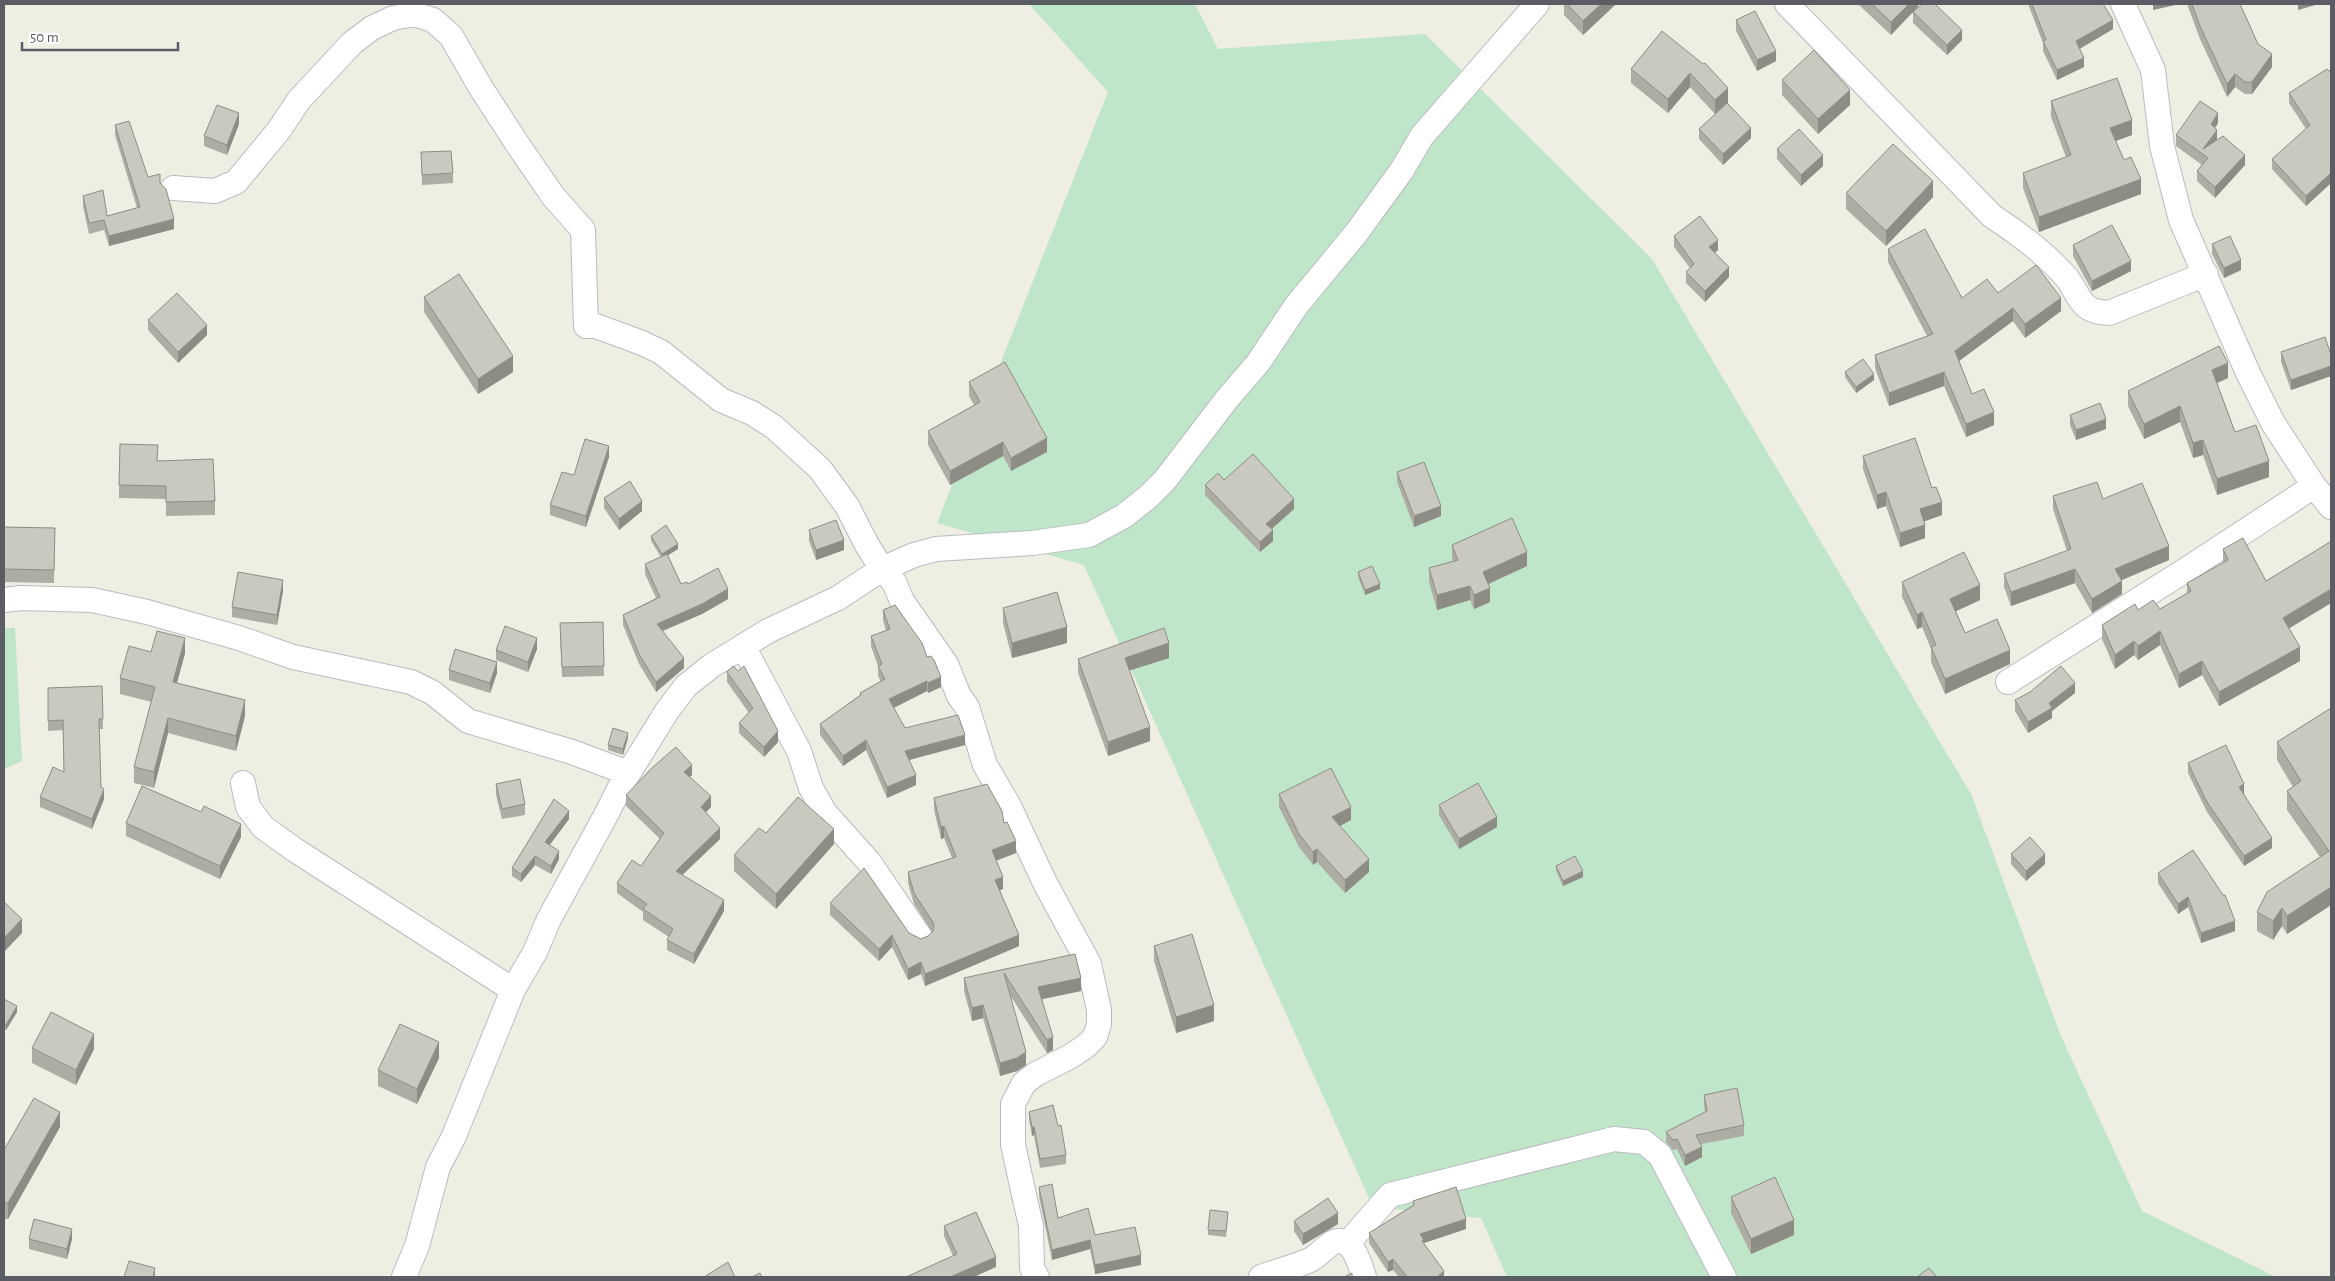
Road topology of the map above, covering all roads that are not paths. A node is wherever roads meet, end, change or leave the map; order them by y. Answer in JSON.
{"nodes":[{"id":1,"x":1537,"y":4,"type":"edge"},
{"id":2,"x":1787,"y":4,"type":"edge"},
{"id":3,"x":2123,"y":4,"type":"edge"},
{"id":4,"x":173,"y":188,"type":"dead end"},
{"id":5,"x":2206,"y":274,"type":"junction"},
{"id":6,"x":2314,"y":486,"type":"junction"},
{"id":7,"x":2331,"y":507,"type":"edge"},
{"id":8,"x":882,"y":569,"type":"junction"},
{"id":9,"x":4,"y":600,"type":"edge"},
{"id":10,"x":743,"y":646,"type":"junction"},
{"id":11,"x":2008,"y":682,"type":"dead end"},
{"id":12,"x":628,"y":773,"type":"junction"},
{"id":13,"x":243,"y":783,"type":"dead end"},
{"id":14,"x":920,"y":936,"type":"edge"},
{"id":15,"x":513,"y":990,"type":"junction"},
{"id":16,"x":1348,"y":1243,"type":"junction"},
{"id":17,"x":404,"y":1277,"type":"edge"},
{"id":18,"x":1037,"y":1277,"type":"edge"},
{"id":19,"x":1262,"y":1277,"type":"edge"},
{"id":20,"x":1364,"y":1277,"type":"edge"},
{"id":21,"x":1724,"y":1277,"type":"edge"}],
"edges":[{"from":1,"to":8,"type":"street"},
{"from":2,"to":5,"type":"street"},
{"from":3,"to":5,"type":"street"},
{"from":4,"to":8,"type":"street"},
{"from":5,"to":6,"type":"street"},
{"from":6,"to":7,"type":"street"},
{"from":6,"to":11,"type":"street"},
{"from":8,"to":10,"type":"street"},
{"from":8,"to":18,"type":"street"},
{"from":9,"to":12,"type":"street"},
{"from":10,"to":12,"type":"street"},
{"from":10,"to":14,"type":"street"},
{"from":12,"to":15,"type":"street"},
{"from":13,"to":15,"type":"street"},
{"from":15,"to":17,"type":"street"},
{"from":16,"to":19,"type":"street"},
{"from":16,"to":20,"type":"street"},
{"from":16,"to":21,"type":"street"}]}
